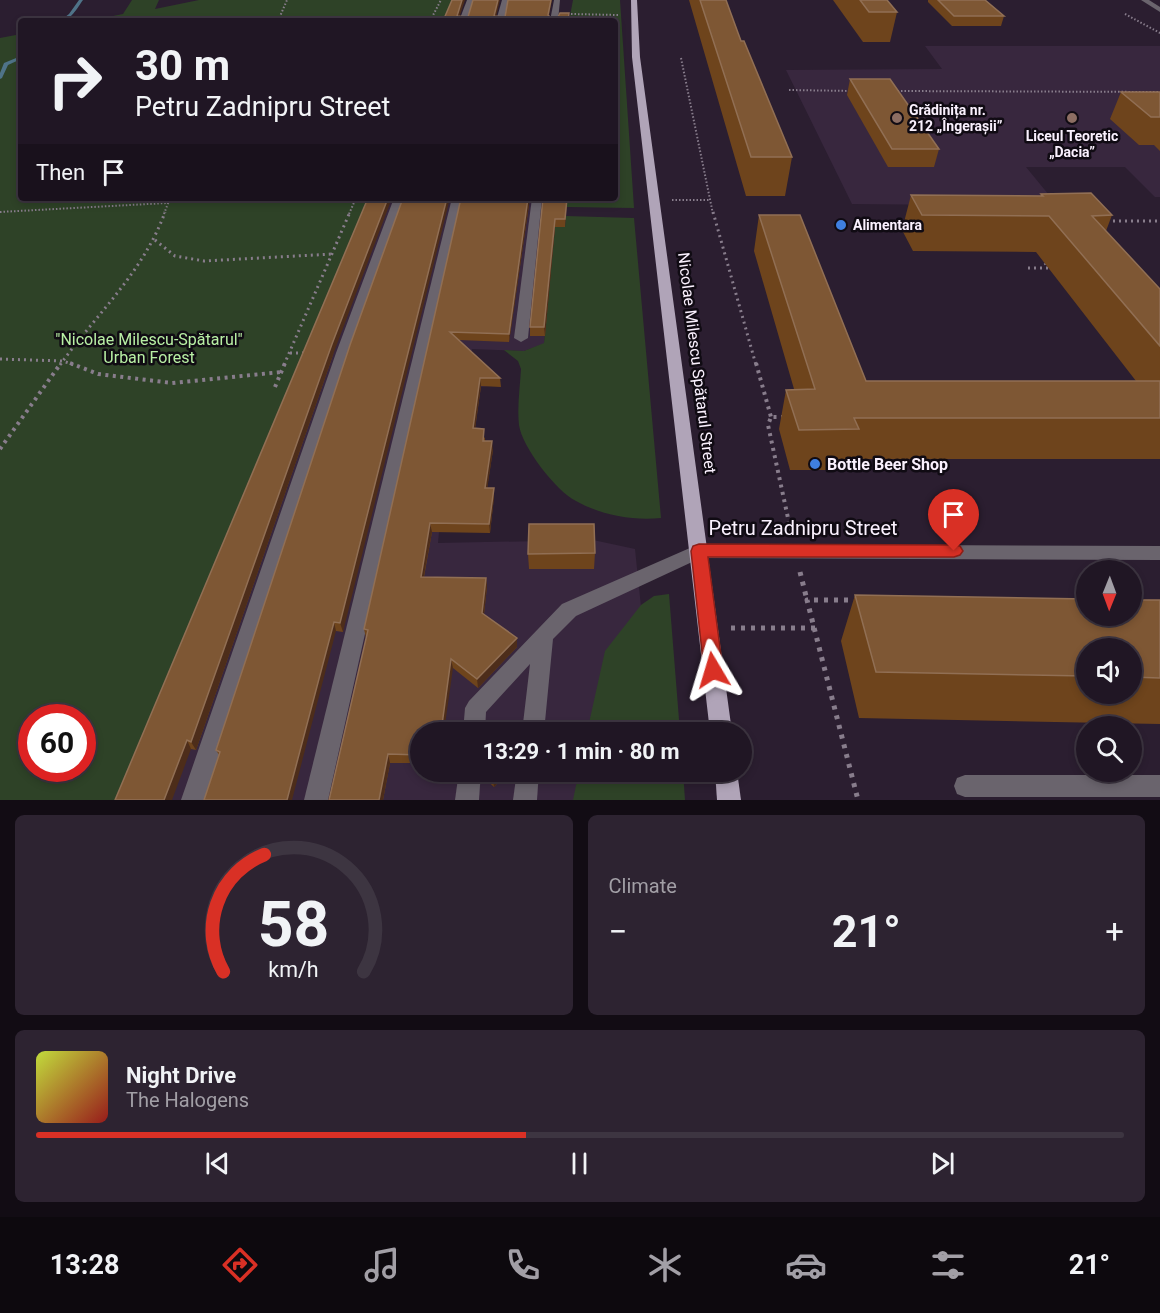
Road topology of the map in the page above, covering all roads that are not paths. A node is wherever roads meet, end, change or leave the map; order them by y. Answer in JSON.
{"nodes":[{"id":1,"x":470,"y":0,"type":"edge"},
{"id":2,"x":505,"y":0,"type":"edge"},
{"id":3,"x":557,"y":0,"type":"edge"},
{"id":4,"x":634,"y":0,"type":"edge"},
{"id":5,"x":1144,"y":0,"type":"edge"},
{"id":6,"x":1160,"y":10,"type":"edge"},
{"id":7,"x":464,"y":18,"type":"edge"},
{"id":8,"x":501,"y":18,"type":"edge"},
{"id":9,"x":554,"y":18,"type":"edge"},
{"id":10,"x":398,"y":201,"type":"edge"},
{"id":11,"x":457,"y":201,"type":"edge"},
{"id":12,"x":537,"y":201,"type":"edge"},
{"id":13,"x":522,"y":338,"type":"dead end"},
{"id":14,"x":699,"y":551,"type":"junction"},
{"id":15,"x":1160,"y":553,"type":"edge"},
{"id":16,"x":543,"y":636,"type":"junction"},
{"id":17,"x":475,"y":722,"type":"edge"},
{"id":18,"x":534,"y":722,"type":"edge"},
{"id":19,"x":720,"y":722,"type":"edge"},
{"id":20,"x":469,"y":782,"type":"edge"},
{"id":21,"x":527,"y":782,"type":"edge"},
{"id":22,"x":727,"y":782,"type":"edge"},
{"id":23,"x":965,"y":786,"type":"dead end"},
{"id":24,"x":1160,"y":786,"type":"edge"},
{"id":25,"x":1026,"y":794,"type":"edge"},
{"id":26,"x":193,"y":800,"type":"edge"},
{"id":27,"x":316,"y":800,"type":"edge"},
{"id":28,"x":467,"y":800,"type":"edge"},
{"id":29,"x":525,"y":800,"type":"edge"},
{"id":30,"x":729,"y":800,"type":"edge"}],
"edges":[{"from":1,"to":7,"type":"street"},
{"from":2,"to":8,"type":"street"},
{"from":3,"to":9,"type":"street"},
{"from":4,"to":14,"type":"main road","name":"Nicolae Milescu Spătarul Street"},
{"from":5,"to":6,"type":"street"},
{"from":10,"to":26,"type":"street"},
{"from":11,"to":27,"type":"street"},
{"from":12,"to":13,"type":"street"},
{"from":14,"to":15,"type":"street","name":"Petru Zadnipru Street"},
{"from":14,"to":16,"type":"street"},
{"from":14,"to":19,"type":"main road","name":"Nicolae Milescu Spătarul Street"},
{"from":16,"to":17,"type":"street"},
{"from":16,"to":18,"type":"street"},
{"from":20,"to":28,"type":"street"},
{"from":21,"to":29,"type":"street"},
{"from":22,"to":30,"type":"main road"},
{"from":23,"to":25,"type":"street"},
{"from":24,"to":25,"type":"street"}]}
